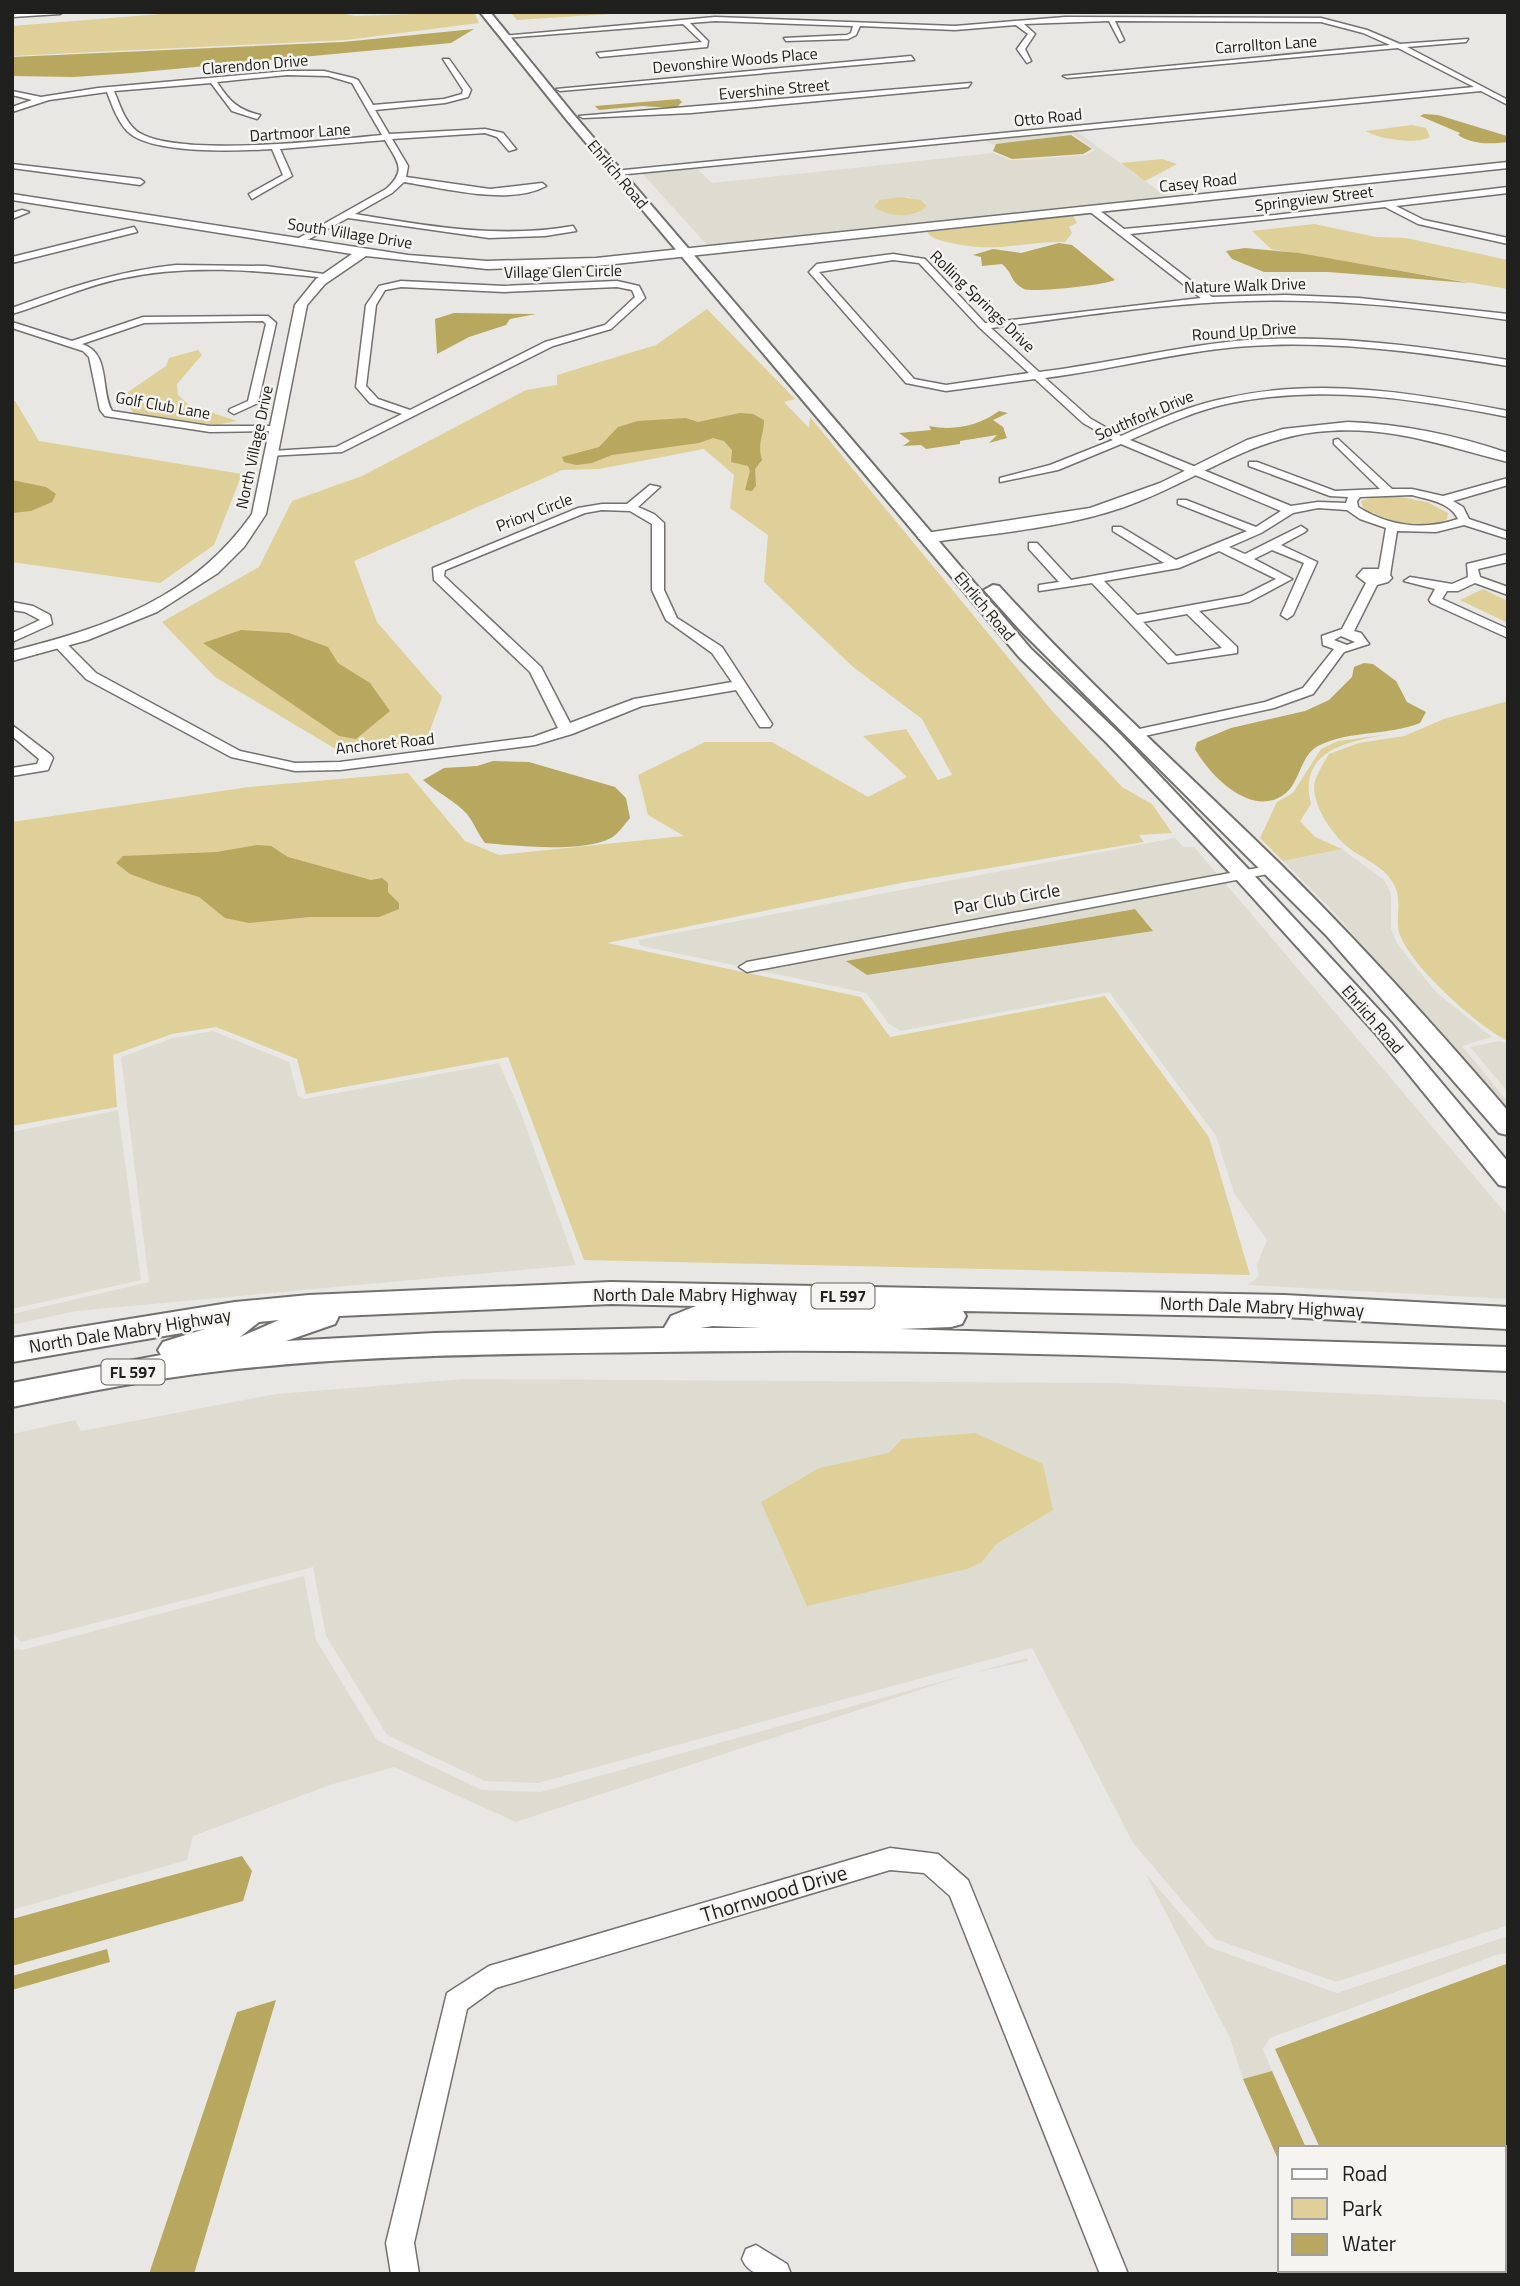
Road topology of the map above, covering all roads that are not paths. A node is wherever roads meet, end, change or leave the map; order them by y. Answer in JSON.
{"nodes":[{"id":1,"x":60,"y":12,"type":"edge"},
{"id":2,"x":485,"y":12,"type":"edge"},
{"id":3,"x":498,"y":12,"type":"edge"},
{"id":4,"x":12,"y":15,"type":"edge"},
{"id":5,"x":1111,"y":19,"type":"junction"},
{"id":6,"x":1207,"y":19,"type":"junction"},
{"id":7,"x":685,"y":22,"type":"junction"},
{"id":8,"x":1019,"y":23,"type":"junction"},
{"id":9,"x":857,"y":24,"type":"junction"},
{"id":10,"x":1214,"y":32,"type":"dead end"},
{"id":11,"x":511,"y":36,"type":"junction"},
{"id":12,"x":786,"y":39,"type":"dead end"},
{"id":13,"x":1120,"y":40,"type":"dead end"},
{"id":14,"x":1466,"y":40,"type":"dead end"},
{"id":15,"x":1392,"y":44,"type":"junction"},
{"id":16,"x":600,"y":55,"type":"dead end"},
{"id":17,"x":911,"y":58,"type":"dead end"},
{"id":18,"x":446,"y":61,"type":"dead end"},
{"id":19,"x":1027,"y":61,"type":"dead end"},
{"id":20,"x":1067,"y":76,"type":"dead end"},
{"id":21,"x":213,"y":81,"type":"junction"},
{"id":22,"x":968,"y":85,"type":"dead end"},
{"id":23,"x":561,"y":89,"type":"junction"},
{"id":24,"x":1481,"y":89,"type":"junction"},
{"id":25,"x":110,"y":91,"type":"junction"},
{"id":26,"x":12,"y":93,"type":"edge"},
{"id":27,"x":39,"y":99,"type":"junction"},
{"id":28,"x":1508,"y":103,"type":"edge"},
{"id":29,"x":559,"y":105,"type":"junction"},
{"id":30,"x":370,"y":108,"type":"junction"},
{"id":31,"x":12,"y":110,"type":"edge"},
{"id":32,"x":583,"y":116,"type":"junction"},
{"id":33,"x":257,"y":117,"type":"dead end"},
{"id":34,"x":593,"y":128,"type":"junction"},
{"id":35,"x":388,"y":139,"type":"junction"},
{"id":36,"x":276,"y":149,"type":"junction"},
{"id":37,"x":512,"y":149,"type":"dead end"},
{"id":38,"x":1508,"y":165,"type":"edge"},
{"id":39,"x":12,"y":166,"type":"edge"},
{"id":40,"x":630,"y":172,"type":"junction"},
{"id":41,"x":617,"y":173,"type":"junction"},
{"id":42,"x":402,"y":179,"type":"junction"},
{"id":43,"x":140,"y":182,"type":"dead end"},
{"id":44,"x":542,"y":186,"type":"dead end"},
{"id":45,"x":1508,"y":190,"type":"edge"},
{"id":46,"x":252,"y":196,"type":"dead end"},
{"id":47,"x":12,"y":197,"type":"edge"},
{"id":48,"x":1385,"y":204,"type":"junction"},
{"id":49,"x":1092,"y":209,"type":"junction"},
{"id":50,"x":25,"y":212,"type":"dead end"},
{"id":51,"x":347,"y":215,"type":"junction"},
{"id":52,"x":12,"y":216,"type":"edge"},
{"id":53,"x":573,"y":229,"type":"dead end"},
{"id":54,"x":134,"y":230,"type":"dead end"},
{"id":55,"x":1124,"y":232,"type":"junction"},
{"id":56,"x":1508,"y":241,"type":"edge"},
{"id":57,"x":300,"y":242,"type":"junction"},
{"id":58,"x":695,"y":251,"type":"junction"},
{"id":59,"x":362,"y":253,"type":"junction"},
{"id":60,"x":12,"y":260,"type":"edge"},
{"id":61,"x":326,"y":275,"type":"junction"},
{"id":62,"x":1210,"y":300,"type":"junction"},
{"id":63,"x":12,"y":311,"type":"edge"},
{"id":64,"x":1508,"y":317,"type":"edge"},
{"id":65,"x":12,"y":325,"type":"edge"},
{"id":66,"x":983,"y":326,"type":"junction"},
{"id":67,"x":75,"y":343,"type":"junction"},
{"id":68,"x":1508,"y":363,"type":"edge"},
{"id":69,"x":1037,"y":376,"type":"junction"},
{"id":70,"x":983,"y":383,"type":"joint"},
{"id":71,"x":234,"y":411,"type":"dead end"},
{"id":72,"x":411,"y":414,"type":"junction"},
{"id":73,"x":1508,"y":414,"type":"edge"},
{"id":74,"x":277,"y":428,"type":"junction"},
{"id":75,"x":1122,"y":441,"type":"junction"},
{"id":76,"x":1338,"y":442,"type":"dead end"},
{"id":77,"x":272,"y":454,"type":"junction"},
{"id":78,"x":1508,"y":458,"type":"edge"},
{"id":79,"x":1253,"y":464,"type":"dead end"},
{"id":80,"x":1194,"y":473,"type":"junction"},
{"id":81,"x":1004,"y":480,"type":"dead end"},
{"id":82,"x":1508,"y":481,"type":"edge"},
{"id":83,"x":653,"y":486,"type":"dead end"},
{"id":84,"x":1388,"y":491,"type":"junction"},
{"id":85,"x":1356,"y":495,"type":"junction"},
{"id":86,"x":1443,"y":500,"type":"junction"},
{"id":87,"x":1182,"y":502,"type":"dead end"},
{"id":88,"x":1350,"y":507,"type":"junction"},
{"id":89,"x":631,"y":508,"type":"junction"},
{"id":90,"x":1290,"y":510,"type":"junction"},
{"id":91,"x":1464,"y":521,"type":"junction"},
{"id":92,"x":1392,"y":526,"type":"junction"},
{"id":93,"x":1117,"y":529,"type":"dead end"},
{"id":94,"x":1301,"y":530,"type":"dead end"},
{"id":95,"x":1257,"y":531,"type":"junction"},
{"id":96,"x":935,"y":536,"type":"junction"},
{"id":97,"x":1508,"y":536,"type":"edge"},
{"id":98,"x":1483,"y":537,"type":"dead end"},
{"id":99,"x":1272,"y":545,"type":"junction"},
{"id":100,"x":1033,"y":546,"type":"dead end"},
{"id":101,"x":1220,"y":547,"type":"junction"},
{"id":102,"x":1508,"y":552,"type":"edge"},
{"id":103,"x":1508,"y":558,"type":"edge"},
{"id":104,"x":1245,"y":559,"type":"junction"},
{"id":105,"x":1175,"y":565,"type":"junction"},
{"id":106,"x":1286,"y":579,"type":"junction"},
{"id":107,"x":1096,"y":580,"type":"junction"},
{"id":108,"x":1480,"y":580,"type":"junction"},
{"id":109,"x":1410,"y":581,"type":"dead end"},
{"id":110,"x":1068,"y":584,"type":"junction"},
{"id":111,"x":1301,"y":584,"type":"junction"},
{"id":112,"x":1443,"y":587,"type":"junction"},
{"id":113,"x":1042,"y":588,"type":"dead end"},
{"id":114,"x":1508,"y":591,"type":"edge"},
{"id":115,"x":12,"y":607,"type":"edge"},
{"id":116,"x":1191,"y":610,"type":"junction"},
{"id":117,"x":1287,"y":615,"type":"dead end"},
{"id":118,"x":1133,"y":620,"type":"junction"},
{"id":119,"x":1347,"y":632,"type":"junction"},
{"id":120,"x":1508,"y":634,"type":"edge"},
{"id":121,"x":12,"y":638,"type":"edge"},
{"id":122,"x":60,"y":643,"type":"junction"},
{"id":123,"x":1341,"y":648,"type":"junction"},
{"id":124,"x":12,"y":656,"type":"edge"},
{"id":125,"x":740,"y":685,"type":"junction"},
{"id":126,"x":765,"y":724,"type":"dead end"},
{"id":127,"x":12,"y":729,"type":"edge"},
{"id":128,"x":567,"y":731,"type":"junction"},
{"id":129,"x":1135,"y":734,"type":"junction"},
{"id":130,"x":12,"y":772,"type":"edge"},
{"id":131,"x":1274,"y":869,"type":"junction"},
{"id":132,"x":1243,"y":875,"type":"junction"},
{"id":133,"x":747,"y":967,"type":"dead end"},
{"id":134,"x":1508,"y":1127,"type":"edge"},
{"id":135,"x":1508,"y":1179,"type":"edge"},
{"id":136,"x":1027,"y":1300,"type":"junction"},
{"id":137,"x":370,"y":1303,"type":"junction"},
{"id":138,"x":1508,"y":1309,"type":"edge"},
{"id":139,"x":250,"y":1312,"type":"junction"},
{"id":140,"x":1477,"y":1317,"type":"junction"},
{"id":141,"x":1508,"y":1318,"type":"edge"},
{"id":142,"x":675,"y":1339,"type":"junction"},
{"id":143,"x":12,"y":1350,"type":"edge"},
{"id":144,"x":228,"y":1359,"type":"junction"},
{"id":145,"x":1508,"y":1359,"type":"edge"},
{"id":146,"x":12,"y":1377,"type":"edge"},
{"id":147,"x":12,"y":1395,"type":"edge"},
{"id":148,"x":405,"y":2274,"type":"edge"},
{"id":149,"x":1114,"y":2274,"type":"edge"}],
"edges":[{"from":1,"to":4,"type":"street"},
{"from":2,"to":11,"type":"main road","name":"Ehrlich Road"},
{"from":3,"to":11,"type":"main road","name":"Ehrlich Road"},
{"from":5,"to":6,"type":"street"},
{"from":5,"to":8,"type":"street"},
{"from":5,"to":13,"type":"street"},
{"from":6,"to":10,"type":"street"},
{"from":6,"to":15,"type":"street"},
{"from":7,"to":9,"type":"street"},
{"from":7,"to":11,"type":"street"},
{"from":7,"to":16,"type":"street"},
{"from":8,"to":9,"type":"street"},
{"from":8,"to":19,"type":"street"},
{"from":9,"to":12,"type":"street"},
{"from":11,"to":23,"type":"main road","name":"Ehrlich Road"},
{"from":11,"to":29,"type":"main road","name":"Ehrlich Road"},
{"from":14,"to":15,"type":"street","name":"Carrollton Lane"},
{"from":15,"to":20,"type":"street","name":"Carrollton Lane"},
{"from":15,"to":24,"type":"street"},
{"from":17,"to":23,"type":"street","name":"Devonshire Woods Place"},
{"from":18,"to":30,"type":"street"},
{"from":21,"to":25,"type":"street","name":"Clarendon Drive"},
{"from":21,"to":30,"type":"street","name":"Clarendon Drive"},
{"from":21,"to":33,"type":"street"},
{"from":22,"to":32,"type":"street","name":"Evershine Street"},
{"from":23,"to":32,"type":"main road","name":"Ehrlich Road"},
{"from":24,"to":28,"type":"street"},
{"from":24,"to":40,"type":"street","name":"Otto Road"},
{"from":25,"to":27,"type":"street","name":"Clarendon Drive"},
{"from":25,"to":36,"type":"street","name":"Dartmoor Lane"},
{"from":26,"to":27,"type":"street"},
{"from":27,"to":31,"type":"street","name":"Clarendon Drive"},
{"from":29,"to":34,"type":"main road"},
{"from":29,"to":41,"type":"main road","name":"Ehrlich Road"},
{"from":30,"to":35,"type":"street","name":"Clarendon Drive"},
{"from":32,"to":34,"type":"main road","name":"Ehrlich Road"},
{"from":34,"to":40,"type":"main road","name":"Ehrlich Road"},
{"from":35,"to":36,"type":"street","name":"Dartmoor Lane"},
{"from":35,"to":37,"type":"street","name":"Dartmoor Lane"},
{"from":35,"to":42,"type":"street","name":"Clarendon Drive"},
{"from":36,"to":46,"type":"street"},
{"from":38,"to":49,"type":"street","name":"Casey Road"},
{"from":39,"to":43,"type":"street"},
{"from":40,"to":41,"type":"street","name":"Otto Road"},
{"from":40,"to":58,"type":"main road","name":"Ehrlich Road"},
{"from":41,"to":58,"type":"main road","name":"Ehrlich Road"},
{"from":42,"to":44,"type":"street"},
{"from":42,"to":51,"type":"street"},
{"from":45,"to":48,"type":"street","name":"Springview Street"},
{"from":47,"to":57,"type":"street","name":"South Village Drive"},
{"from":48,"to":55,"type":"street","name":"Springview Street"},
{"from":48,"to":56,"type":"street"},
{"from":49,"to":55,"type":"street"},
{"from":49,"to":58,"type":"street","name":"Casey Road"},
{"from":50,"to":52,"type":"street"},
{"from":51,"to":53,"type":"street"},
{"from":51,"to":57,"type":"street"},
{"from":54,"to":60,"type":"street"},
{"from":55,"to":62,"type":"street"},
{"from":57,"to":59,"type":"street","name":"South Village Drive"},
{"from":58,"to":59,"type":"street","name":"South Village Drive"},
{"from":58,"to":96,"type":"main road","name":"Ehrlich Road"},
{"from":59,"to":61,"type":"street","name":"North Village Drive"},
{"from":61,"to":63,"type":"street"},
{"from":61,"to":74,"type":"street","name":"North Village Drive"},
{"from":62,"to":64,"type":"street","name":"Nature Walk Drive"},
{"from":62,"to":66,"type":"street","name":"Nature Walk Drive"},
{"from":65,"to":67,"type":"street"},
{"from":66,"to":69,"type":"street","name":"Rolling Springs Drive"},
{"from":66,"to":70,"type":"street","name":"Rolling Springs Drive"},
{"from":67,"to":71,"type":"street"},
{"from":67,"to":74,"type":"street","name":"Golf Club Lane"},
{"from":68,"to":69,"type":"street","name":"Round Up Drive"},
{"from":69,"to":70,"type":"street","name":"Round Up Drive"},
{"from":69,"to":75,"type":"street","name":"Rolling Springs Drive"},
{"from":72,"to":72,"type":"street","name":"Village Glen Circle"},
{"from":72,"to":77,"type":"street","name":"Village Glen Circle"},
{"from":73,"to":75,"type":"street","name":"Southfork Drive"},
{"from":74,"to":77,"type":"street","name":"North Village Drive"},
{"from":75,"to":80,"type":"street","name":"Rolling Springs Drive"},
{"from":75,"to":81,"type":"street","name":"Southfork Drive"},
{"from":76,"to":84,"type":"street"},
{"from":77,"to":122,"type":"street","name":"North Village Drive"},
{"from":78,"to":80,"type":"street"},
{"from":79,"to":85,"type":"street"},
{"from":80,"to":90,"type":"street","name":"Rolling Springs Drive"},
{"from":80,"to":96,"type":"street"},
{"from":82,"to":86,"type":"street"},
{"from":83,"to":89,"type":"street"},
{"from":84,"to":85,"type":"street"},
{"from":84,"to":86,"type":"street"},
{"from":85,"to":88,"type":"street"},
{"from":86,"to":91,"type":"street"},
{"from":87,"to":95,"type":"street"},
{"from":88,"to":90,"type":"street"},
{"from":88,"to":92,"type":"street"},
{"from":89,"to":125,"type":"street"},
{"from":89,"to":128,"type":"street","name":"Priory Circle"},
{"from":90,"to":95,"type":"street"},
{"from":91,"to":92,"type":"street"},
{"from":91,"to":97,"type":"street"},
{"from":92,"to":119,"type":"street"},
{"from":93,"to":105,"type":"street"},
{"from":94,"to":99,"type":"street"},
{"from":95,"to":101,"type":"street"},
{"from":96,"to":129,"type":"main road","name":"Ehrlich Road"},
{"from":96,"to":132,"type":"main road","name":"Ehrlich Road"},
{"from":98,"to":102,"type":"street"},
{"from":99,"to":104,"type":"street"},
{"from":99,"to":111,"type":"street"},
{"from":100,"to":110,"type":"street"},
{"from":101,"to":104,"type":"street"},
{"from":101,"to":105,"type":"street"},
{"from":103,"to":108,"type":"street"},
{"from":104,"to":106,"type":"street"},
{"from":105,"to":107,"type":"street"},
{"from":106,"to":111,"type":"street"},
{"from":106,"to":116,"type":"street"},
{"from":107,"to":110,"type":"street"},
{"from":107,"to":118,"type":"street"},
{"from":108,"to":112,"type":"street"},
{"from":108,"to":114,"type":"street"},
{"from":109,"to":112,"type":"street"},
{"from":110,"to":113,"type":"street"},
{"from":111,"to":117,"type":"street"},
{"from":112,"to":120,"type":"street"},
{"from":115,"to":121,"type":"street"},
{"from":116,"to":118,"type":"street"},
{"from":116,"to":118,"type":"street"},
{"from":119,"to":123,"type":"street"},
{"from":119,"to":123,"type":"street"},
{"from":122,"to":124,"type":"street","name":"North Village Drive"},
{"from":122,"to":128,"type":"street","name":"Anchoret Road"},
{"from":123,"to":129,"type":"street"},
{"from":125,"to":126,"type":"street"},
{"from":125,"to":128,"type":"street","name":"Anchoret Road"},
{"from":127,"to":130,"type":"street"},
{"from":129,"to":131,"type":"main road","name":"Ehrlich Road"},
{"from":131,"to":132,"type":"street","name":"Par Club Circle"},
{"from":131,"to":134,"type":"main road","name":"Ehrlich Road"},
{"from":132,"to":133,"type":"street","name":"Par Club Circle"},
{"from":132,"to":135,"type":"main road","name":"Ehrlich Road"},
{"from":136,"to":137,"type":"main road","name":"North Dale Mabry Highway","number":"FL 597"},
{"from":136,"to":140,"type":"main road","name":"North Dale Mabry Highway","number":"FL 597"},
{"from":136,"to":142,"type":"main road"},
{"from":137,"to":139,"type":"main road","name":"North Dale Mabry Highway","number":"FL 597"},
{"from":137,"to":144,"type":"main road"},
{"from":138,"to":140,"type":"main road"},
{"from":139,"to":143,"type":"main road","name":"North Dale Mabry Highway","number":"FL 597"},
{"from":139,"to":146,"type":"main road"},
{"from":140,"to":141,"type":"main road","name":"North Dale Mabry Highway","number":"FL 597"},
{"from":142,"to":144,"type":"main road","number":"FL 597"},
{"from":142,"to":145,"type":"main road","number":"FL 597"},
{"from":144,"to":147,"type":"main road","number":"FL 597"},
{"from":148,"to":149,"type":"street","name":"Thornwood Drive"}]}
